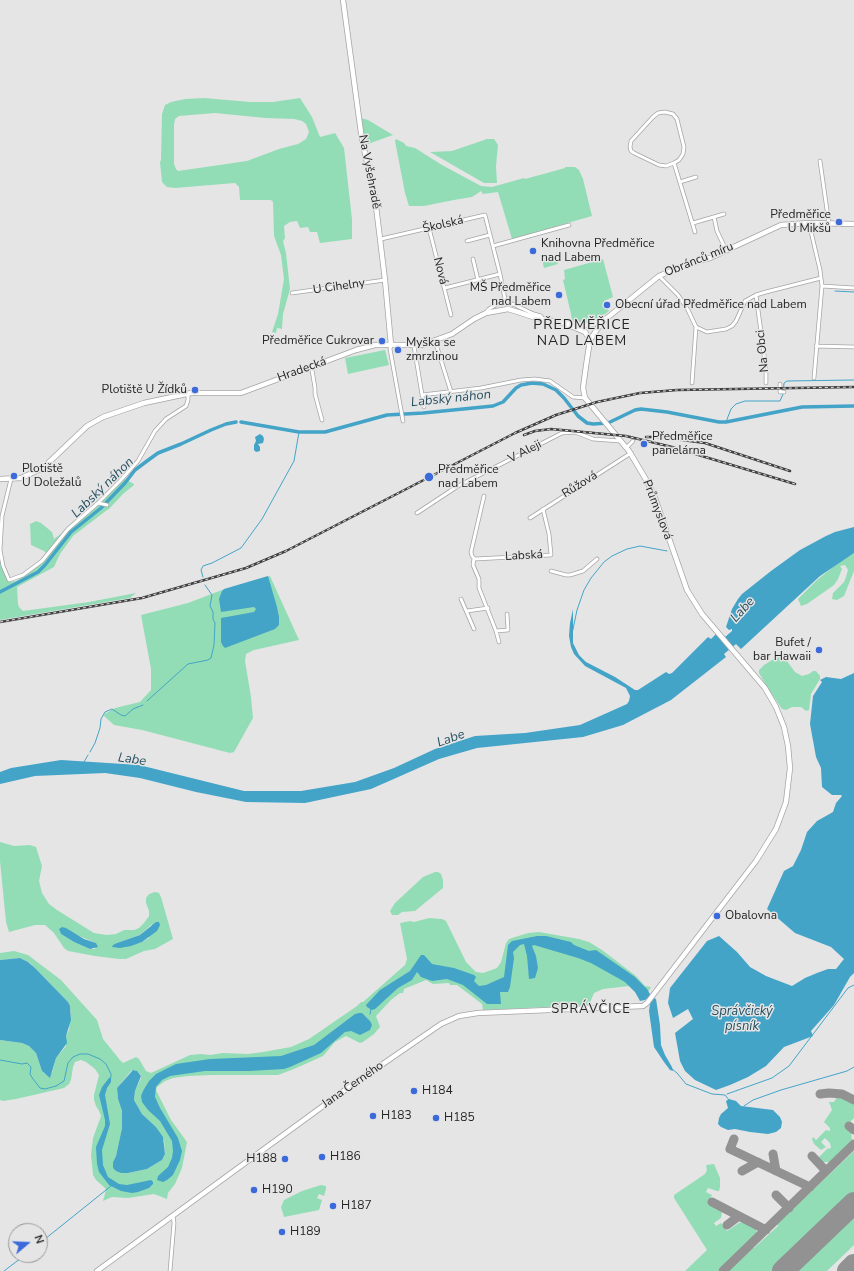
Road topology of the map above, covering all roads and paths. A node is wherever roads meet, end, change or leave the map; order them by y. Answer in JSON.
{"nodes":[{"id":1,"x":343,"y":0,"type":"edge"},
{"id":2,"x":820,"y":161,"type":"dead end"},
{"id":3,"x":674,"y":163,"type":"junction"},
{"id":4,"x":696,"y":177,"type":"dead end"},
{"id":5,"x":680,"y":182,"type":"junction"},
{"id":6,"x":724,"y":214,"type":"dead end"},
{"id":7,"x":714,"y":217,"type":"junction"},
{"id":8,"x":693,"y":223,"type":"junction"},
{"id":9,"x":809,"y":223,"type":"junction"},
{"id":10,"x":830,"y":224,"type":"junction"},
{"id":11,"x":854,"y":224,"type":"edge"},
{"id":12,"x":570,"y":225,"type":"dead end"},
{"id":13,"x":429,"y":228,"type":"junction"},
{"id":14,"x":695,"y":232,"type":"dead end"},
{"id":15,"x":490,"y":235,"type":"junction"},
{"id":16,"x":380,"y":239,"type":"junction"},
{"id":17,"x":467,"y":241,"type":"dead end"},
{"id":18,"x":493,"y":246,"type":"junction"},
{"id":19,"x":726,"y":250,"type":"junction"},
{"id":20,"x":472,"y":259,"type":"dead end"},
{"id":21,"x":500,"y":274,"type":"junction"},
{"id":22,"x":659,"y":276,"type":"junction"},
{"id":23,"x":821,"y":278,"type":"junction"},
{"id":24,"x":385,"y":280,"type":"junction"},
{"id":25,"x":478,"y":280,"type":"junction"},
{"id":26,"x":822,"y":286,"type":"junction"},
{"id":27,"x":445,"y":288,"type":"junction"},
{"id":28,"x":854,"y":288,"type":"edge"},
{"id":29,"x":292,"y":293,"type":"dead end"},
{"id":30,"x":756,"y":295,"type":"junction"},
{"id":31,"x":506,"y":299,"type":"junction"},
{"id":32,"x":486,"y":313,"type":"junction"},
{"id":33,"x":451,"y":315,"type":"dead end"},
{"id":34,"x":543,"y":320,"type":"junction"},
{"id":35,"x":602,"y":322,"type":"junction"},
{"id":36,"x":564,"y":323,"type":"junction"},
{"id":37,"x":696,"y":327,"type":"junction"},
{"id":38,"x":590,"y":340,"type":"junction"},
{"id":39,"x":435,"y":341,"type":"junction"},
{"id":40,"x":391,"y":345,"type":"junction"},
{"id":41,"x":414,"y":346,"type":"junction"},
{"id":42,"x":816,"y":346,"type":"junction"},
{"id":43,"x":854,"y":348,"type":"edge"},
{"id":44,"x":310,"y":367,"type":"junction"},
{"id":45,"x":814,"y":378,"type":"dead end"},
{"id":46,"x":692,"y":383,"type":"dead end"},
{"id":47,"x":766,"y":384,"type":"dead end"},
{"id":48,"x":780,"y":384,"type":"dead end"},
{"id":49,"x":451,"y":392,"type":"junction"},
{"id":50,"x":783,"y":392,"type":"dead end"},
{"id":51,"x":188,"y":394,"type":"junction"},
{"id":52,"x":422,"y":395,"type":"junction"},
{"id":53,"x":585,"y":398,"type":"junction"},
{"id":54,"x":424,"y":407,"type":"dead end"},
{"id":55,"x":322,"y":420,"type":"dead end"},
{"id":56,"x":403,"y":421,"type":"dead end"},
{"id":57,"x":620,"y":441,"type":"junction"},
{"id":58,"x":633,"y":441,"type":"dead end"},
{"id":59,"x":626,"y":448,"type":"junction"},
{"id":60,"x":631,"y":453,"type":"junction"},
{"id":61,"x":0,"y":479,"type":"edge"},
{"id":62,"x":11,"y":479,"type":"junction"},
{"id":63,"x":484,"y":496,"type":"dead end"},
{"id":64,"x":99,"y":503,"type":"junction"},
{"id":65,"x":107,"y":506,"type":"dead end"},
{"id":66,"x":543,"y":509,"type":"junction"},
{"id":67,"x":417,"y":514,"type":"dead end"},
{"id":68,"x":530,"y":518,"type":"dead end"},
{"id":69,"x":474,"y":559,"type":"junction"},
{"id":70,"x":597,"y":559,"type":"dead end"},
{"id":71,"x":551,"y":571,"type":"dead end"},
{"id":72,"x":461,"y":599,"type":"dead end"},
{"id":73,"x":488,"y":608,"type":"junction"},
{"id":74,"x":467,"y":612,"type":"junction"},
{"id":75,"x":507,"y":614,"type":"dead end"},
{"id":76,"x":474,"y":630,"type":"dead end"},
{"id":77,"x":496,"y":631,"type":"junction"},
{"id":78,"x":499,"y":642,"type":"dead end"},
{"id":79,"x":647,"y":1003,"type":"joint"},
{"id":80,"x":173,"y":1216,"type":"junction"},
{"id":81,"x":98,"y":1271,"type":"edge"},
{"id":82,"x":170,"y":1271,"type":"edge"}],
"edges":[{"from":1,"to":16,"type":"street","name":"Na Vyšehradě"},
{"from":2,"to":10,"type":"street"},
{"from":3,"to":3,"type":"street"},
{"from":3,"to":5,"type":"street"},
{"from":4,"to":5,"type":"street"},
{"from":5,"to":8,"type":"street"},
{"from":6,"to":7,"type":"street"},
{"from":7,"to":8,"type":"street"},
{"from":7,"to":19,"type":"street"},
{"from":8,"to":14,"type":"street"},
{"from":9,"to":10,"type":"street","name":"Obránců míru"},
{"from":9,"to":19,"type":"street","name":"Obránců míru"},
{"from":9,"to":23,"type":"street"},
{"from":10,"to":11,"type":"street","name":"Obránců míru"},
{"from":12,"to":18,"type":"street"},
{"from":13,"to":15,"type":"street","name":"Školská"},
{"from":13,"to":16,"type":"street","name":"Školská"},
{"from":13,"to":27,"type":"street","name":"Nová"},
{"from":15,"to":17,"type":"street","name":"Školská"},
{"from":15,"to":18,"type":"street","name":"Školská"},
{"from":16,"to":24,"type":"street","name":"Na Vyšehradě"},
{"from":18,"to":21,"type":"street","name":"Školská"},
{"from":19,"to":22,"type":"street","name":"Obránců míru"},
{"from":20,"to":25,"type":"street"},
{"from":21,"to":25,"type":"street"},
{"from":21,"to":31,"type":"street","name":"Školská"},
{"from":22,"to":35,"type":"street","name":"Obránců míru"},
{"from":22,"to":37,"type":"street"},
{"from":23,"to":26,"type":"street"},
{"from":23,"to":30,"type":"street"},
{"from":24,"to":29,"type":"street","name":"U Cihelny"},
{"from":24,"to":40,"type":"street","name":"Na Vyšehradě"},
{"from":25,"to":27,"type":"street"},
{"from":26,"to":28,"type":"street"},
{"from":26,"to":42,"type":"street"},
{"from":27,"to":33,"type":"street","name":"Nová"},
{"from":30,"to":37,"type":"street"},
{"from":30,"to":47,"type":"street","name":"Na Obci"},
{"from":31,"to":32,"type":"street"},
{"from":31,"to":34,"type":"street"},
{"from":32,"to":34,"type":"street"},
{"from":32,"to":39,"type":"street"},
{"from":34,"to":36,"type":"street"},
{"from":35,"to":36,"type":"street"},
{"from":35,"to":38,"type":"street","name":"Obránců míru"},
{"from":36,"to":38,"type":"street"},
{"from":37,"to":46,"type":"street"},
{"from":38,"to":53,"type":"street"},
{"from":39,"to":41,"type":"street"},
{"from":39,"to":49,"type":"street"},
{"from":40,"to":41,"type":"street"},
{"from":40,"to":44,"type":"street","name":"Hradecká"},
{"from":40,"to":56,"type":"street"},
{"from":41,"to":52,"type":"street"},
{"from":42,"to":43,"type":"street"},
{"from":42,"to":45,"type":"street"},
{"from":44,"to":51,"type":"street","name":"Hradecká"},
{"from":44,"to":55,"type":"street"},
{"from":48,"to":50,"type":"street"},
{"from":49,"to":52,"type":"street"},
{"from":49,"to":53,"type":"street"},
{"from":51,"to":62,"type":"street","name":"Hradecká"},
{"from":51,"to":64,"type":"street"},
{"from":52,"to":54,"type":"street"},
{"from":53,"to":57,"type":"street","name":"Průmyslová"},
{"from":57,"to":59,"type":"street","name":"Průmyslová"},
{"from":57,"to":67,"type":"street","name":"V Aleji"},
{"from":58,"to":59,"type":"street"},
{"from":59,"to":60,"type":"street","name":"Průmyslová"},
{"from":60,"to":66,"type":"street","name":"Růžová"},
{"from":60,"to":79,"type":"street","name":"Průmyslová"},
{"from":61,"to":62,"type":"street","name":"Hradecká"},
{"from":62,"to":64,"type":"street"},
{"from":63,"to":69,"type":"street"},
{"from":64,"to":65,"type":"street"},
{"from":66,"to":68,"type":"street","name":"Růžová"},
{"from":66,"to":69,"type":"street","name":"Labská"},
{"from":69,"to":73,"type":"street"},
{"from":70,"to":71,"type":"street","name":"Labská"},
{"from":72,"to":74,"type":"street"},
{"from":73,"to":74,"type":"street"},
{"from":73,"to":77,"type":"street"},
{"from":74,"to":76,"type":"street"},
{"from":75,"to":77,"type":"street"},
{"from":77,"to":78,"type":"street"},
{"from":79,"to":80,"type":"street","name":"Jana Černého"},
{"from":80,"to":81,"type":"street","name":"Jana Černého"},
{"from":80,"to":82,"type":"street"}]}
